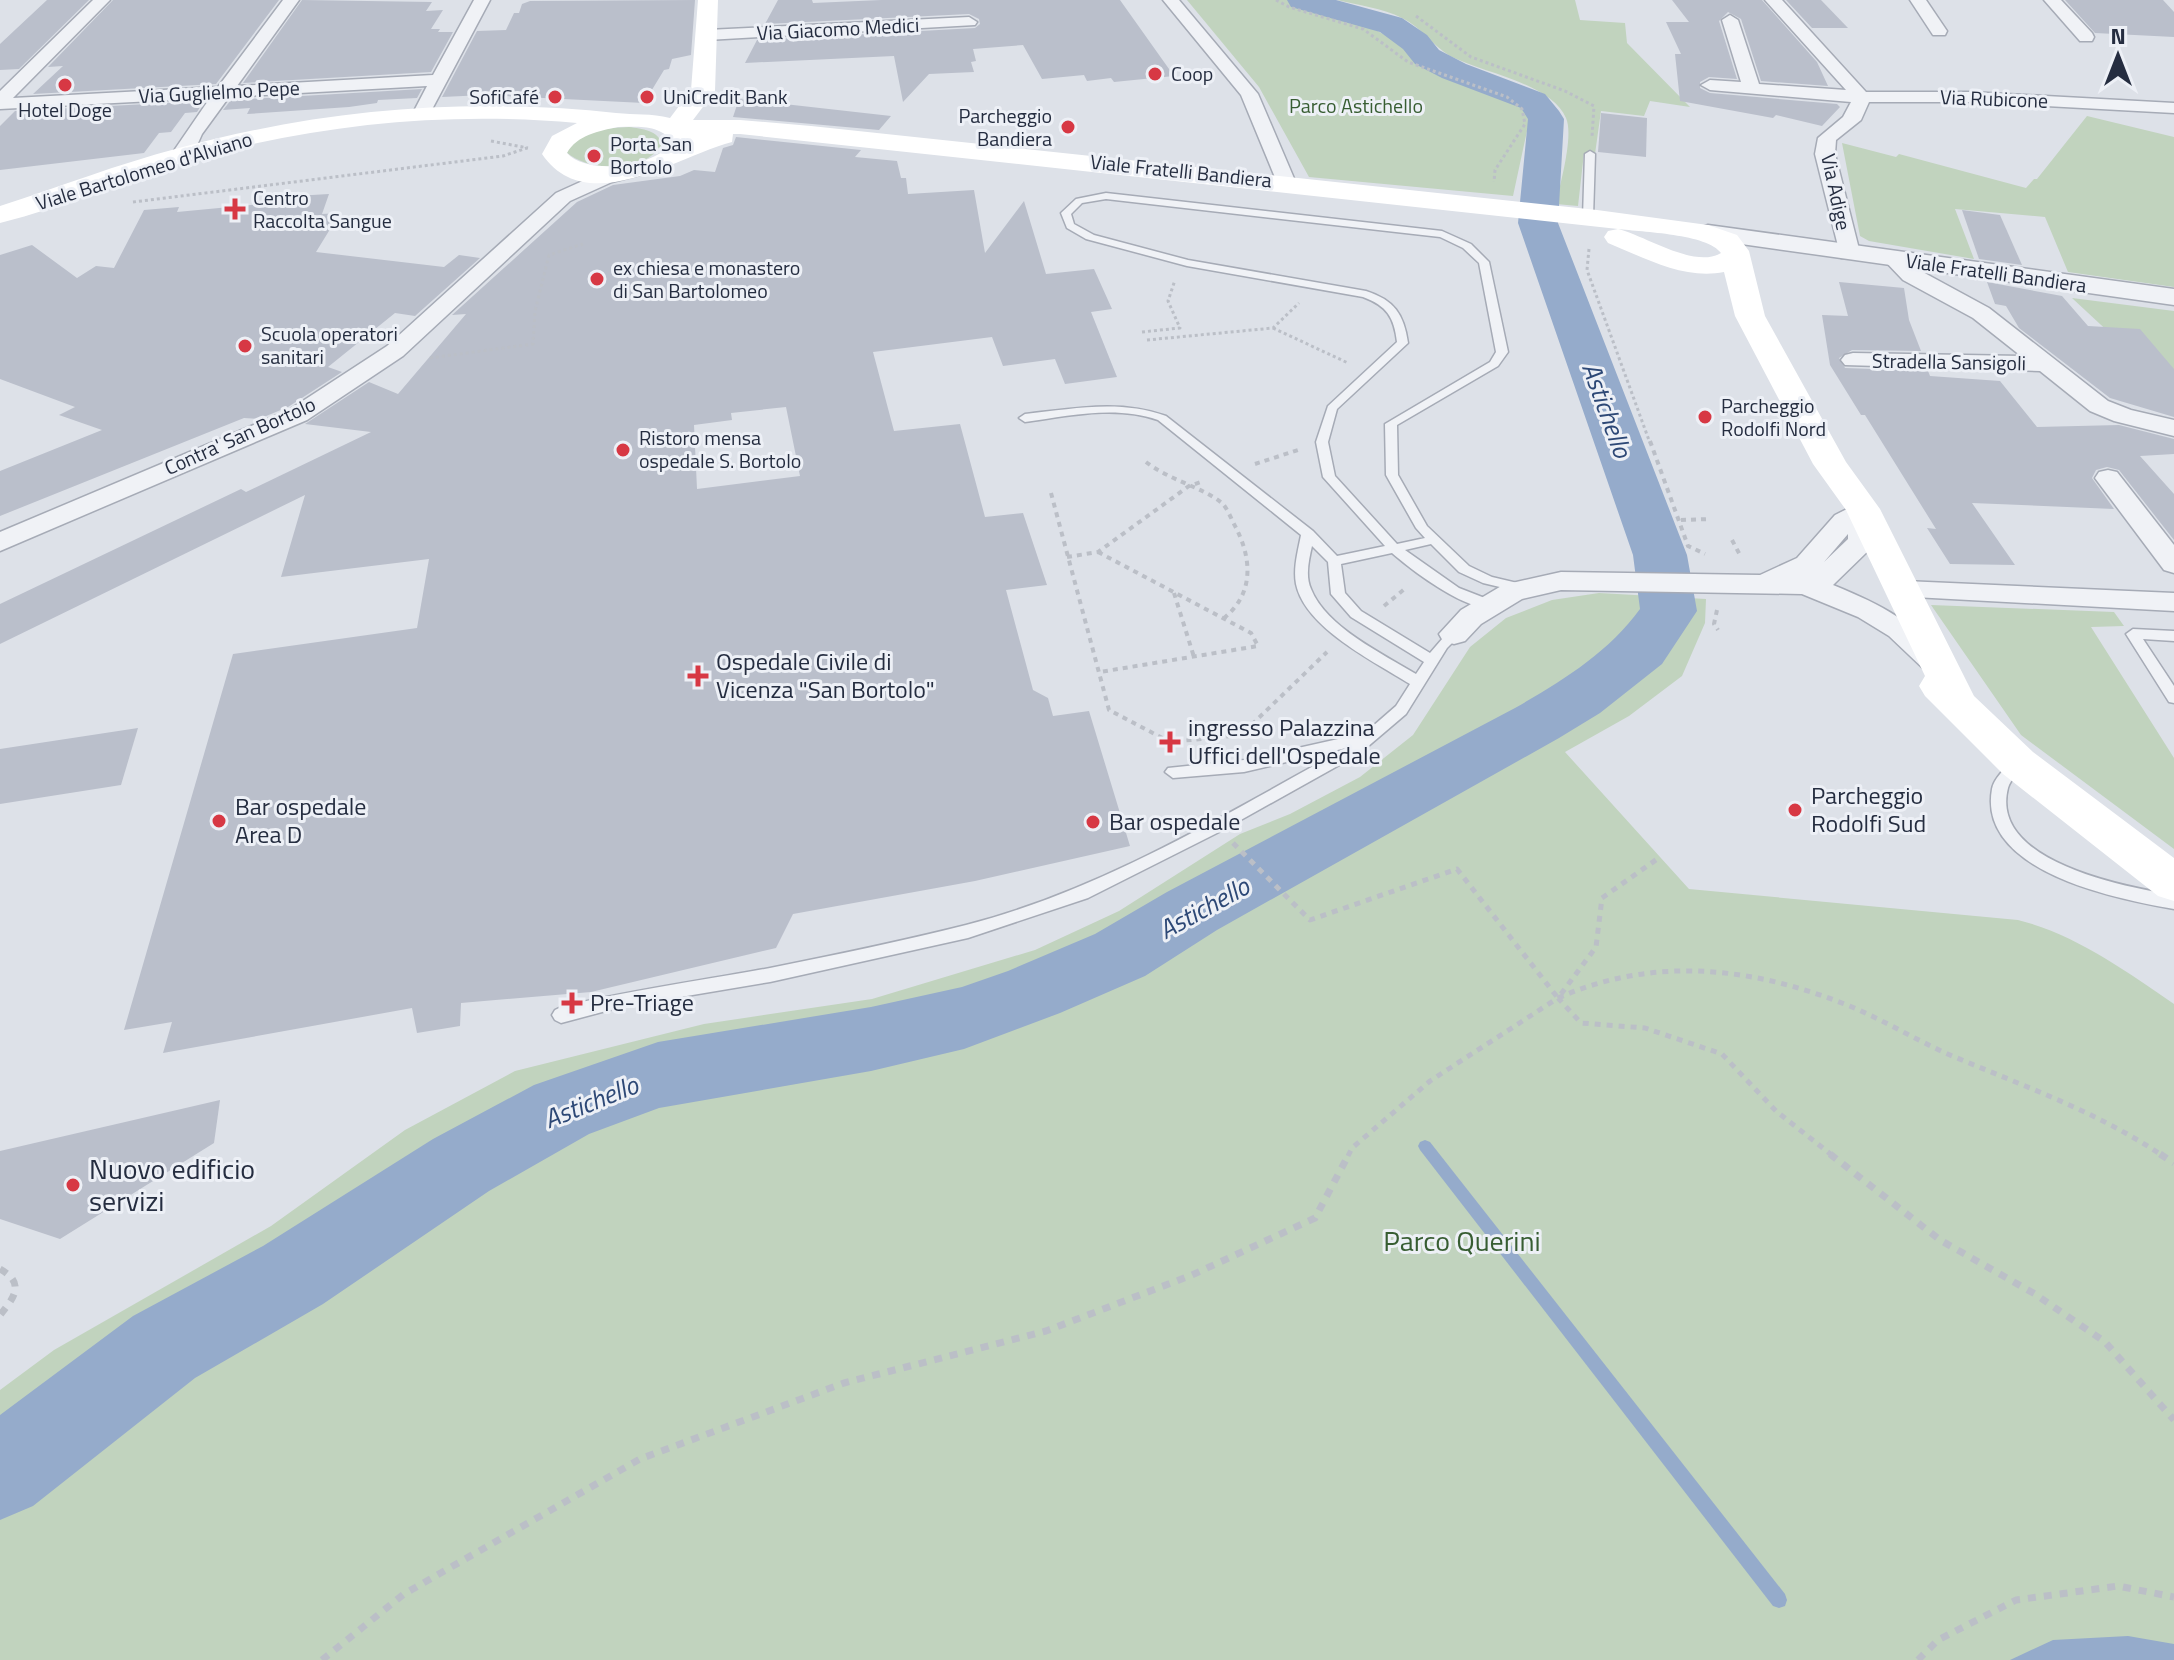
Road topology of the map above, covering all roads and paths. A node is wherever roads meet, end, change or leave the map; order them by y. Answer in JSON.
{"nodes":[{"id":1,"x":102,"y":0,"type":"edge"},
{"id":2,"x":291,"y":0,"type":"edge"},
{"id":3,"x":482,"y":0,"type":"edge"},
{"id":4,"x":708,"y":0,"type":"edge"},
{"id":5,"x":1171,"y":0,"type":"edge"},
{"id":6,"x":1276,"y":0,"type":"edge"},
{"id":7,"x":1773,"y":0,"type":"edge"},
{"id":8,"x":1918,"y":0,"type":"edge"},
{"id":9,"x":2052,"y":0,"type":"edge"},
{"id":10,"x":1416,"y":16,"type":"dead end"},
{"id":11,"x":1730,"y":20,"type":"dead end"},
{"id":12,"x":969,"y":22,"type":"dead end"},
{"id":13,"x":1939,"y":31,"type":"dead end"},
{"id":14,"x":707,"y":35,"type":"junction"},
{"id":15,"x":2086,"y":37,"type":"dead end"},
{"id":16,"x":439,"y":80,"type":"junction"},
{"id":17,"x":1710,"y":85,"type":"dead end"},
{"id":18,"x":1751,"y":87,"type":"junction"},
{"id":19,"x":224,"y":91,"type":"junction"},
{"id":20,"x":700,"y":91,"type":"junction"},
{"id":21,"x":1861,"y":97,"type":"junction"},
{"id":22,"x":0,"y":103,"type":"edge"},
{"id":23,"x":2174,"y":108,"type":"edge"},
{"id":24,"x":423,"y":111,"type":"junction"},
{"id":25,"x":630,"y":120,"type":"junction"},
{"id":26,"x":740,"y":127,"type":"junction"},
{"id":27,"x":675,"y":128,"type":"junction"},
{"id":28,"x":543,"y":147,"type":"junction"},
{"id":29,"x":1590,"y":154,"type":"joint"},
{"id":30,"x":184,"y":155,"type":"junction"},
{"id":31,"x":674,"y":156,"type":"junction"},
{"id":32,"x":632,"y":171,"type":"junction"},
{"id":33,"x":1286,"y":183,"type":"junction"},
{"id":34,"x":563,"y":197,"type":"junction"},
{"id":35,"x":130,"y":202,"type":"dead end"},
{"id":36,"x":1502,"y":204,"type":"junction"},
{"id":37,"x":0,"y":215,"type":"edge"},
{"id":38,"x":1577,"y":224,"type":"junction"},
{"id":39,"x":0,"y":227,"type":"edge"},
{"id":40,"x":1698,"y":232,"type":"junction"},
{"id":41,"x":583,"y":244,"type":"dead end"},
{"id":42,"x":1819,"y":249,"type":"junction"},
{"id":43,"x":1849,"y":253,"type":"junction"},
{"id":44,"x":1735,"y":254,"type":"junction"},
{"id":45,"x":1675,"y":259,"type":"junction"},
{"id":46,"x":1894,"y":259,"type":"junction"},
{"id":47,"x":1187,"y":263,"type":"junction"},
{"id":48,"x":1317,"y":286,"type":"junction"},
{"id":49,"x":2174,"y":297,"type":"edge"},
{"id":50,"x":1750,"y":316,"type":"junction"},
{"id":51,"x":1273,"y":328,"type":"junction"},
{"id":52,"x":1142,"y":332,"type":"dead end"},
{"id":53,"x":1147,"y":340,"type":"dead end"},
{"id":54,"x":429,"y":358,"type":"dead end"},
{"id":55,"x":1853,"y":360,"type":"dead end"},
{"id":56,"x":2045,"y":364,"type":"junction"},
{"id":57,"x":1370,"y":373,"type":"junction"},
{"id":58,"x":1025,"y":418,"type":"dead end"},
{"id":59,"x":2174,"y":428,"type":"edge"},
{"id":60,"x":1322,"y":442,"type":"junction"},
{"id":61,"x":1146,"y":462,"type":"dead end"},
{"id":62,"x":1231,"y":472,"type":"junction"},
{"id":63,"x":2108,"y":478,"type":"dead end"},
{"id":64,"x":1189,"y":486,"type":"junction"},
{"id":65,"x":1051,"y":493,"type":"dead end"},
{"id":66,"x":1710,"y":519,"type":"dead end"},
{"id":67,"x":1681,"y":520,"type":"junction"},
{"id":68,"x":1855,"y":524,"type":"junction"},
{"id":69,"x":1308,"y":534,"type":"junction"},
{"id":70,"x":1433,"y":540,"type":"junction"},
{"id":71,"x":0,"y":542,"type":"edge"},
{"id":72,"x":1688,"y":546,"type":"dead end"},
{"id":73,"x":1394,"y":548,"type":"junction"},
{"id":74,"x":1098,"y":552,"type":"junction"},
{"id":75,"x":1067,"y":557,"type":"junction"},
{"id":76,"x":1334,"y":561,"type":"junction"},
{"id":77,"x":2174,"y":564,"type":"edge"},
{"id":78,"x":1412,"y":583,"type":"dead end"},
{"id":79,"x":1806,"y":585,"type":"junction"},
{"id":80,"x":1755,"y":586,"type":"junction"},
{"id":81,"x":1525,"y":589,"type":"junction"},
{"id":82,"x":1905,"y":590,"type":"junction"},
{"id":83,"x":1174,"y":592,"type":"junction"},
{"id":84,"x":2174,"y":602,"type":"edge"},
{"id":85,"x":1490,"y":605,"type":"junction"},
{"id":86,"x":1224,"y":618,"type":"junction"},
{"id":87,"x":1366,"y":621,"type":"junction"},
{"id":88,"x":1899,"y":629,"type":"junction"},
{"id":89,"x":1344,"y":634,"type":"junction"},
{"id":90,"x":1454,"y":634,"type":"joint"},
{"id":91,"x":2174,"y":636,"type":"edge"},
{"id":92,"x":1194,"y":657,"type":"junction"},
{"id":93,"x":1433,"y":661,"type":"junction"},
{"id":94,"x":1931,"y":667,"type":"junction"},
{"id":95,"x":1100,"y":672,"type":"junction"},
{"id":96,"x":1418,"y":682,"type":"junction"},
{"id":97,"x":2174,"y":698,"type":"edge"},
{"id":98,"x":1370,"y":737,"type":"junction"},
{"id":99,"x":2018,"y":763,"type":"junction"},
{"id":100,"x":1173,"y":772,"type":"dead end"},
{"id":101,"x":1224,"y":833,"type":"dead end"},
{"id":102,"x":1660,"y":857,"type":"dead end"},
{"id":103,"x":2174,"y":883,"type":"edge"},
{"id":104,"x":2174,"y":902,"type":"edge"},
{"id":105,"x":1558,"y":998,"type":"junction"},
{"id":106,"x":561,"y":1015,"type":"dead end"},
{"id":107,"x":2174,"y":1163,"type":"edge"},
{"id":108,"x":0,"y":1269,"type":"edge"},
{"id":109,"x":0,"y":1315,"type":"edge"},
{"id":110,"x":2174,"y":1420,"type":"edge"},
{"id":111,"x":2174,"y":1597,"type":"edge"},
{"id":112,"x":322,"y":1660,"type":"edge"},
{"id":113,"x":1918,"y":1660,"type":"edge"}],
"edges":[{"from":1,"to":22,"type":"street"},
{"from":2,"to":19,"type":"street"},
{"from":3,"to":16,"type":"street"},
{"from":4,"to":14,"type":"main road"},
{"from":5,"to":33,"type":"street"},
{"from":6,"to":36,"type":"path"},
{"from":7,"to":21,"type":"street"},
{"from":8,"to":13,"type":"street"},
{"from":9,"to":15,"type":"street"},
{"from":10,"to":29,"type":"path"},
{"from":11,"to":18,"type":"street"},
{"from":12,"to":14,"type":"street","name":"Via Giacomo Medici"},
{"from":14,"to":20,"type":"main road"},
{"from":16,"to":19,"type":"street","name":"Via Guglielmo Pepe"},
{"from":16,"to":24,"type":"street"},
{"from":17,"to":18,"type":"street"},
{"from":18,"to":21,"type":"street"},
{"from":19,"to":22,"type":"street","name":"Via Guglielmo Pepe"},
{"from":19,"to":30,"type":"street"},
{"from":20,"to":25,"type":"main road"},
{"from":20,"to":26,"type":"main road"},
{"from":20,"to":27,"type":"main road"},
{"from":21,"to":23,"type":"street","name":"Via Rubicone"},
{"from":21,"to":43,"type":"street","name":"Via Adige"},
{"from":24,"to":25,"type":"main road","name":"Viale Bartolomeo d'Alviano"},
{"from":24,"to":30,"type":"main road","name":"Viale Bartolomeo d'Alviano"},
{"from":25,"to":27,"type":"main road","name":"Viale Bartolomeo d'Alviano"},
{"from":25,"to":28,"type":"main road","name":"Viale Bartolomeo d'Alviano"},
{"from":26,"to":27,"type":"main road","name":"Viale Fratelli Bandiera"},
{"from":26,"to":33,"type":"main road","name":"Viale Fratelli Bandiera"},
{"from":27,"to":31,"type":"main road"},
{"from":28,"to":32,"type":"main road","name":"Viale Bartolomeo d'Alviano"},
{"from":28,"to":34,"type":"street"},
{"from":28,"to":35,"type":"path"},
{"from":28,"to":39,"type":"main road","name":"Viale Bartolomeo d'Alviano"},
{"from":29,"to":38,"type":"lane"},
{"from":30,"to":37,"type":"main road","name":"Viale Bartolomeo d'Alviano"},
{"from":31,"to":32,"type":"main road","name":"Viale Bartolomeo d'Alviano"},
{"from":31,"to":36,"type":"main road","name":"Viale Fratelli Bandiera"},
{"from":32,"to":34,"type":"street","name":"Contra' San Bortolo"},
{"from":33,"to":36,"type":"main road","name":"Viale Fratelli Bandiera"},
{"from":34,"to":71,"type":"street","name":"Contra' San Bortolo"},
{"from":36,"to":38,"type":"main road","name":"Viale Fratelli Bandiera"},
{"from":38,"to":40,"type":"main road","name":"Viale Fratelli Bandiera"},
{"from":38,"to":45,"type":"main road","name":"Viale Fratelli Bandiera"},
{"from":38,"to":67,"type":"path"},
{"from":40,"to":42,"type":"street","name":"Viale Fratelli Bandiera"},
{"from":40,"to":44,"type":"main road","name":"Viale Fratelli Bandiera"},
{"from":40,"to":45,"type":"main road"},
{"from":41,"to":54,"type":"path"},
{"from":42,"to":43,"type":"street","name":"Viale Fratelli Bandiera"},
{"from":42,"to":44,"type":"street","name":"Viale Fratelli Bandiera"},
{"from":43,"to":46,"type":"street","name":"Viale Fratelli Bandiera"},
{"from":44,"to":45,"type":"main road","name":"Viale Fratelli Bandiera"},
{"from":44,"to":50,"type":"main road"},
{"from":45,"to":50,"type":"main road"},
{"from":46,"to":49,"type":"street","name":"Viale Fratelli Bandiera"},
{"from":46,"to":56,"type":"street","name":"Stradella Sansigoli"},
{"from":47,"to":48,"type":"lane"},
{"from":47,"to":52,"type":"path"},
{"from":47,"to":70,"type":"lane"},
{"from":48,"to":51,"type":"path"},
{"from":48,"to":57,"type":"lane"},
{"from":50,"to":68,"type":"main road"},
{"from":51,"to":53,"type":"path"},
{"from":51,"to":57,"type":"path"},
{"from":55,"to":56,"type":"street","name":"Stradella Sansigoli"},
{"from":56,"to":59,"type":"street","name":"Stradella Sansigoli"},
{"from":57,"to":60,"type":"lane"},
{"from":58,"to":62,"type":"lane"},
{"from":60,"to":62,"type":"path"},
{"from":60,"to":73,"type":"lane"},
{"from":61,"to":64,"type":"path"},
{"from":62,"to":64,"type":"path"},
{"from":62,"to":69,"type":"lane"},
{"from":63,"to":77,"type":"street"},
{"from":64,"to":74,"type":"path"},
{"from":64,"to":86,"type":"path"},
{"from":65,"to":75,"type":"path"},
{"from":66,"to":67,"type":"path"},
{"from":67,"to":72,"type":"path"},
{"from":68,"to":79,"type":"street"},
{"from":68,"to":80,"type":"street"},
{"from":68,"to":82,"type":"main road"},
{"from":68,"to":88,"type":"main road"},
{"from":69,"to":76,"type":"lane"},
{"from":69,"to":89,"type":"lane"},
{"from":70,"to":73,"type":"lane"},
{"from":70,"to":81,"type":"lane"},
{"from":73,"to":76,"type":"lane"},
{"from":73,"to":85,"type":"lane"},
{"from":74,"to":75,"type":"path"},
{"from":74,"to":83,"type":"path"},
{"from":75,"to":95,"type":"path"},
{"from":76,"to":87,"type":"lane"},
{"from":78,"to":87,"type":"path"},
{"from":79,"to":80,"type":"street"},
{"from":79,"to":88,"type":"street"},
{"from":80,"to":81,"type":"street"},
{"from":80,"to":94,"type":"street"},
{"from":81,"to":85,"type":"street"},
{"from":82,"to":84,"type":"street"},
{"from":82,"to":94,"type":"main road"},
{"from":83,"to":86,"type":"path"},
{"from":83,"to":92,"type":"path"},
{"from":85,"to":90,"type":"street"},
{"from":86,"to":92,"type":"path"},
{"from":87,"to":93,"type":"lane"},
{"from":88,"to":94,"type":"main road"},
{"from":89,"to":95,"type":"path"},
{"from":89,"to":96,"type":"lane"},
{"from":90,"to":93,"type":"lane"},
{"from":91,"to":97,"type":"lane"},
{"from":92,"to":95,"type":"path"},
{"from":93,"to":96,"type":"lane"},
{"from":94,"to":99,"type":"main road"},
{"from":96,"to":98,"type":"lane"},
{"from":98,"to":100,"type":"lane"},
{"from":98,"to":106,"type":"lane"},
{"from":99,"to":103,"type":"main road"},
{"from":99,"to":104,"type":"lane"},
{"from":101,"to":105,"type":"path"},
{"from":102,"to":105,"type":"path"},
{"from":105,"to":107,"type":"path"},
{"from":105,"to":110,"type":"path"},
{"from":105,"to":112,"type":"path"},
{"from":108,"to":109,"type":"path"},
{"from":111,"to":113,"type":"path"}]}
